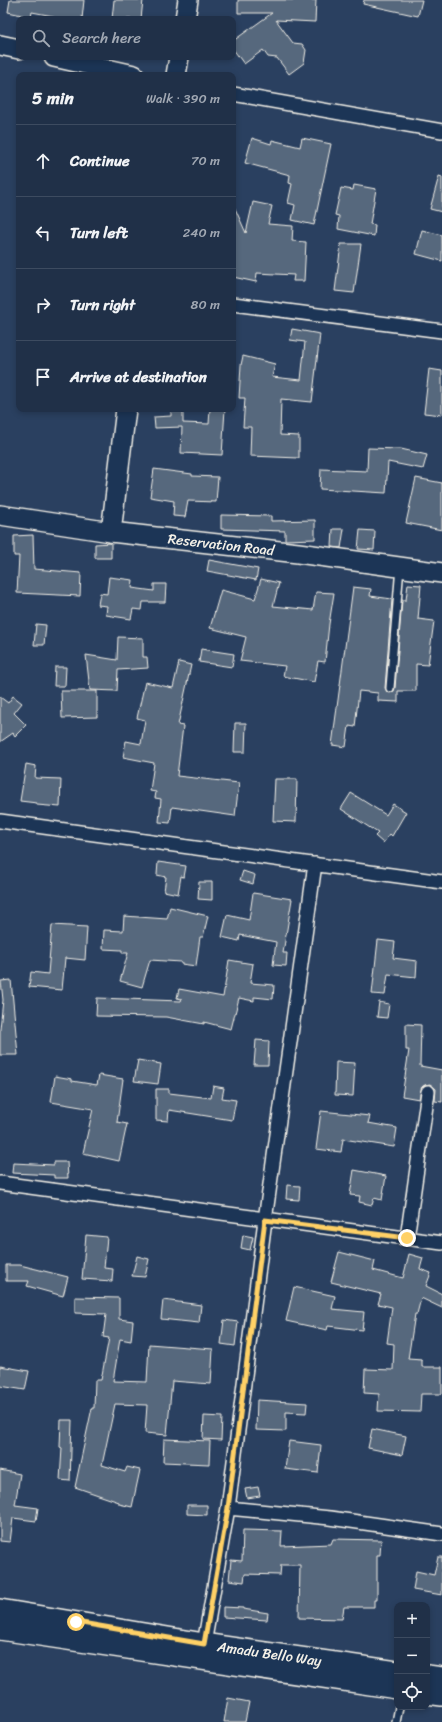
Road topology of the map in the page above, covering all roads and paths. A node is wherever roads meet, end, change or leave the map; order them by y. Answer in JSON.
{"nodes":[{"id":1,"x":188,"y":0,"type":"edge"},
{"id":2,"x":185,"y":16,"type":"edge"},
{"id":3,"x":0,"y":45,"type":"edge"},
{"id":4,"x":16,"y":48,"type":"edge"},
{"id":5,"x":67,"y":60,"type":"edge"},
{"id":6,"x":178,"y":60,"type":"edge"},
{"id":7,"x":121,"y":72,"type":"edge"},
{"id":8,"x":176,"y":72,"type":"edge"},
{"id":9,"x":236,"y":95,"type":"edge"},
{"id":10,"x":442,"y":131,"type":"edge"},
{"id":11,"x":236,"y":304,"type":"edge"},
{"id":12,"x":442,"y":331,"type":"edge"},
{"id":13,"x":126,"y":412,"type":"edge"},
{"id":14,"x":0,"y":515,"type":"edge"},
{"id":15,"x":111,"y":532,"type":"junction"},
{"id":16,"x":400,"y":567,"type":"junction"},
{"id":17,"x":442,"y":573,"type":"edge"},
{"id":18,"x":390,"y":688,"type":"dead end"},
{"id":19,"x":0,"y":821,"type":"edge"},
{"id":20,"x":315,"y":864,"type":"junction"},
{"id":21,"x":442,"y":882,"type":"edge"},
{"id":22,"x":428,"y":1092,"type":"dead end"},
{"id":23,"x":0,"y":1183,"type":"edge"},
{"id":24,"x":265,"y":1220,"type":"junction"},
{"id":25,"x":407,"y":1238,"type":"junction"},
{"id":26,"x":442,"y":1243,"type":"edge"},
{"id":27,"x":228,"y":1508,"type":"junction"},
{"id":28,"x":442,"y":1534,"type":"edge"},
{"id":29,"x":0,"y":1610,"type":"edge"},
{"id":30,"x":42,"y":1626,"type":"junction"},
{"id":31,"x":0,"y":1628,"type":"edge"},
{"id":32,"x":75,"y":1631,"type":"junction"},
{"id":33,"x":204,"y":1644,"type":"junction"},
{"id":34,"x":394,"y":1672,"type":"edge"},
{"id":35,"x":430,"y":1676,"type":"edge"},
{"id":36,"x":442,"y":1678,"type":"edge"},
{"id":37,"x":394,"y":1687,"type":"edge"},
{"id":38,"x":430,"y":1693,"type":"edge"},
{"id":39,"x":442,"y":1695,"type":"edge"},
{"id":40,"x":398,"y":1710,"type":"edge"},
{"id":41,"x":396,"y":1722,"type":"edge"}],
"edges":[{"from":1,"to":2,"type":"street"},
{"from":3,"to":4,"type":"street"},
{"from":5,"to":7,"type":"street"},
{"from":6,"to":8,"type":"street"},
{"from":9,"to":10,"type":"street"},
{"from":11,"to":12,"type":"street"},
{"from":13,"to":15,"type":"street"},
{"from":14,"to":15,"type":"street","name":"Reservation Road"},
{"from":15,"to":16,"type":"street","name":"Reservation Road"},
{"from":16,"to":17,"type":"street","name":"Reservation Road"},
{"from":16,"to":18,"type":"lane"},
{"from":19,"to":20,"type":"street"},
{"from":20,"to":21,"type":"street"},
{"from":20,"to":24,"type":"street"},
{"from":22,"to":25,"type":"street"},
{"from":23,"to":24,"type":"street"},
{"from":24,"to":25,"type":"street"},
{"from":24,"to":27,"type":"street"},
{"from":25,"to":26,"type":"street"},
{"from":27,"to":28,"type":"street"},
{"from":27,"to":33,"type":"street"},
{"from":29,"to":30,"type":"main road","name":"Amadu Bello Way"},
{"from":30,"to":31,"type":"main road","name":"Amadu Bello Way"},
{"from":30,"to":32,"type":"main road","name":"Amadu Bello Way"},
{"from":32,"to":33,"type":"main road","name":"Amadu Bello Way"},
{"from":32,"to":37,"type":"main road","name":"Amadu Bello Way"},
{"from":33,"to":34,"type":"main road","name":"Amadu Bello Way"},
{"from":35,"to":36,"type":"main road"},
{"from":38,"to":39,"type":"main road"},
{"from":40,"to":41,"type":"lane"}]}
